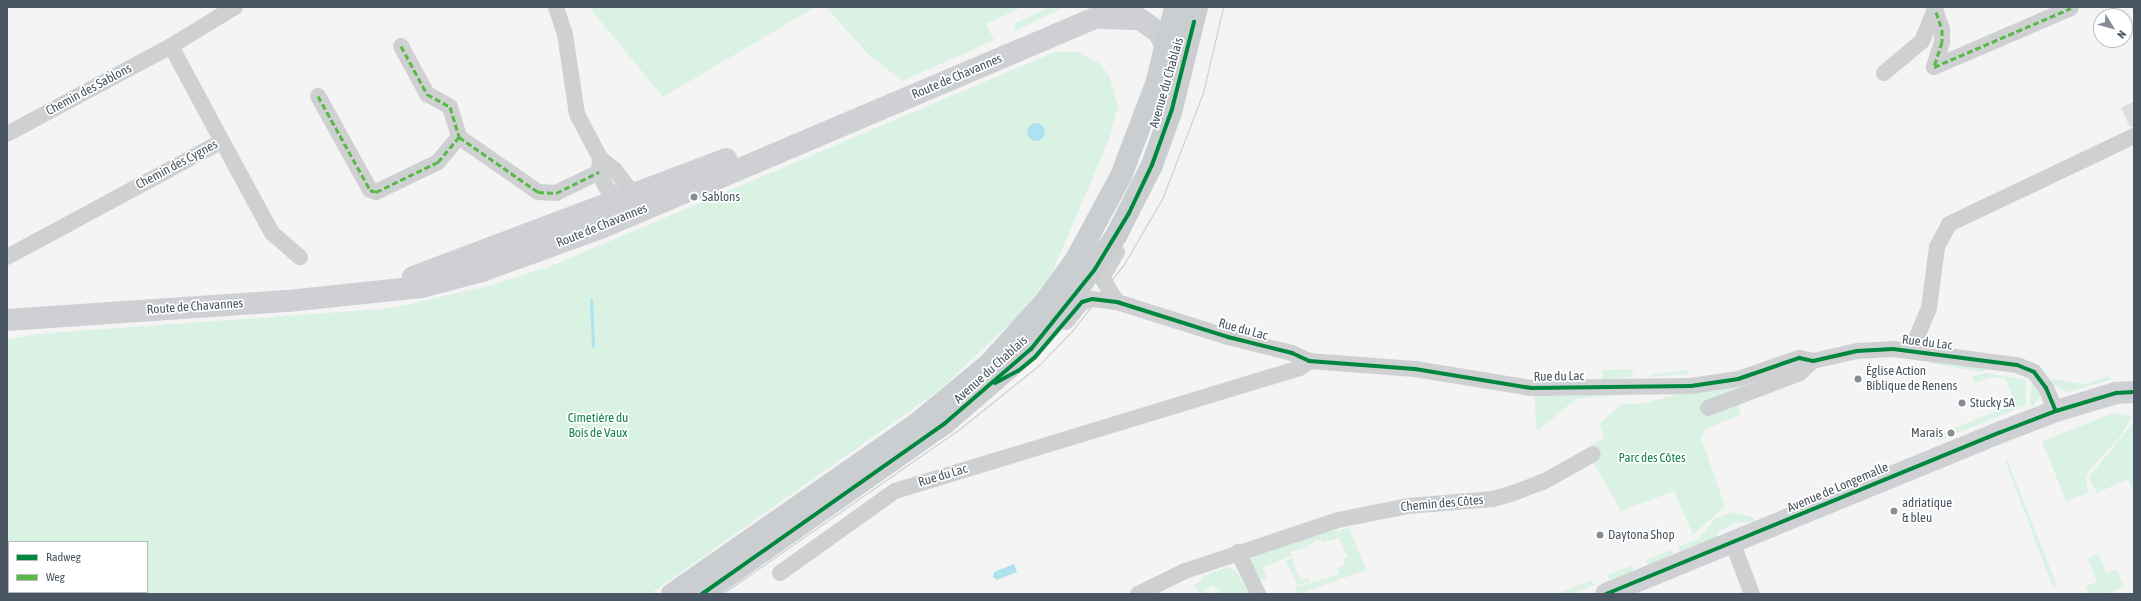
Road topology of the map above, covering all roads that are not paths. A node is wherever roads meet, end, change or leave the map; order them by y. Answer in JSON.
{"nodes":[{"id":1,"x":235,"y":7,"type":"edge"},
{"id":2,"x":556,"y":7,"type":"edge"},
{"id":3,"x":1121,"y":7,"type":"edge"},
{"id":4,"x":1175,"y":7,"type":"edge"},
{"id":5,"x":1197,"y":7,"type":"edge"},
{"id":6,"x":2071,"y":8,"type":"dead end"},
{"id":7,"x":1936,"y":10,"type":"edge"},
{"id":8,"x":1099,"y":18,"type":"junction"},
{"id":9,"x":171,"y":46,"type":"junction"},
{"id":10,"x":401,"y":46,"type":"dead end"},
{"id":11,"x":1166,"y":46,"type":"junction"},
{"id":12,"x":1884,"y":73,"type":"dead end"},
{"id":13,"x":318,"y":96,"type":"dead end"},
{"id":14,"x":7,"y":134,"type":"edge"},
{"id":15,"x":2134,"y":136,"type":"edge"},
{"id":16,"x":459,"y":137,"type":"junction"},
{"id":17,"x":222,"y":141,"type":"junction"},
{"id":18,"x":600,"y":165,"type":"junction"},
{"id":19,"x":715,"y":170,"type":"junction"},
{"id":20,"x":621,"y":192,"type":"junction"},
{"id":21,"x":1129,"y":213,"type":"junction"},
{"id":22,"x":7,"y":257,"type":"edge"},
{"id":23,"x":300,"y":257,"type":"dead end"},
{"id":24,"x":482,"y":271,"type":"junction"},
{"id":25,"x":383,"y":289,"type":"junction"},
{"id":26,"x":1117,"y":302,"type":"junction"},
{"id":27,"x":7,"y":320,"type":"edge"},
{"id":28,"x":1911,"y":351,"type":"junction"},
{"id":29,"x":1309,"y":361,"type":"junction"},
{"id":30,"x":1813,"y":361,"type":"junction"},
{"id":31,"x":995,"y":383,"type":"junction"},
{"id":32,"x":2134,"y":392,"type":"edge"},
{"id":33,"x":1708,"y":408,"type":"dead end"},
{"id":34,"x":2056,"y":411,"type":"junction"},
{"id":35,"x":1593,"y":454,"type":"dead end"},
{"id":36,"x":1733,"y":544,"type":"junction"},
{"id":37,"x":1238,"y":552,"type":"junction"},
{"id":38,"x":780,"y":574,"type":"dead end"},
{"id":39,"x":672,"y":594,"type":"edge"},
{"id":40,"x":702,"y":594,"type":"edge"},
{"id":41,"x":1138,"y":594,"type":"edge"},
{"id":42,"x":1258,"y":594,"type":"edge"},
{"id":43,"x":1606,"y":594,"type":"edge"},
{"id":44,"x":1752,"y":594,"type":"edge"}],
"edges":[{"from":1,"to":9,"type":"street"},
{"from":2,"to":18,"type":"street"},
{"from":3,"to":8,"type":"main road","name":"Route de Chavannes"},
{"from":4,"to":11,"type":"main road","name":"Avenue du Chablais"},
{"from":5,"to":21,"type":"main road","name":"Avenue du Chablais"},
{"from":6,"to":7,"type":"street"},
{"from":7,"to":12,"type":"street"},
{"from":8,"to":11,"type":"main road"},
{"from":8,"to":19,"type":"main road","name":"Route de Chavannes"},
{"from":9,"to":14,"type":"street","name":"Chemin des Sablons"},
{"from":9,"to":17,"type":"street"},
{"from":10,"to":16,"type":"street"},
{"from":11,"to":39,"type":"main road","name":"Avenue du Chablais"},
{"from":13,"to":16,"type":"street"},
{"from":15,"to":28,"type":"street"},
{"from":16,"to":18,"type":"street"},
{"from":17,"to":22,"type":"street","name":"Chemin des Cygnes"},
{"from":17,"to":23,"type":"street","name":"Chemin des Cygnes"},
{"from":18,"to":20,"type":"street"},
{"from":19,"to":20,"type":"main road","name":"Route de Chavannes"},
{"from":19,"to":24,"type":"main road","name":"Route de Chavannes"},
{"from":20,"to":24,"type":"street","name":"Route de Chavannes"},
{"from":20,"to":25,"type":"main road","name":"Route de Chavannes"},
{"from":21,"to":26,"type":"street"},
{"from":21,"to":31,"type":"main road","name":"Avenue du Chablais"},
{"from":24,"to":25,"type":"main road","name":"Route de Chavannes"},
{"from":25,"to":27,"type":"main road","name":"Route de Chavannes"},
{"from":26,"to":29,"type":"street","name":"Rue du Lac"},
{"from":26,"to":31,"type":"street","name":"Rue du Lac"},
{"from":28,"to":30,"type":"street","name":"Rue du Lac"},
{"from":28,"to":34,"type":"street","name":"Rue du Lac"},
{"from":29,"to":30,"type":"street","name":"Rue du Lac"},
{"from":29,"to":38,"type":"street","name":"Rue du Lac"},
{"from":30,"to":33,"type":"street"},
{"from":31,"to":40,"type":"main road","name":"Avenue du Chablais"},
{"from":32,"to":34,"type":"main road"},
{"from":34,"to":36,"type":"main road","name":"Avenue de Longemalle"},
{"from":35,"to":37,"type":"street","name":"Chemin des Côtes"},
{"from":36,"to":43,"type":"main road","name":"Avenue de Longemalle"},
{"from":36,"to":44,"type":"street"},
{"from":37,"to":41,"type":"street","name":"Chemin des Côtes"},
{"from":37,"to":42,"type":"street"}]}
